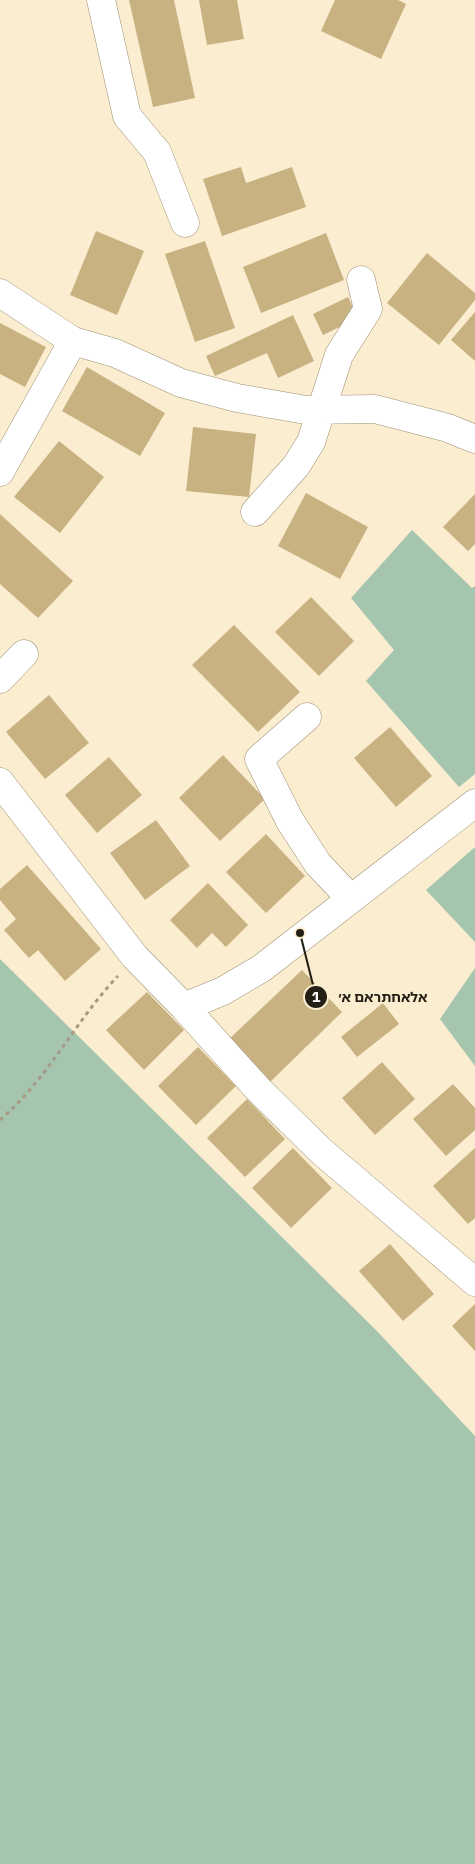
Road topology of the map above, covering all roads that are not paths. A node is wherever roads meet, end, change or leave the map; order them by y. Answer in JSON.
{"nodes":[{"id":1,"x":101,"y":0,"type":"edge"},
{"id":2,"x":186,"y":223,"type":"dead end"},
{"id":3,"x":361,"y":280,"type":"dead end"},
{"id":4,"x":0,"y":292,"type":"edge"},
{"id":5,"x":73,"y":341,"type":"junction"},
{"id":6,"x":322,"y":410,"type":"junction"},
{"id":7,"x":475,"y":439,"type":"edge"},
{"id":8,"x":0,"y":472,"type":"edge"},
{"id":9,"x":255,"y":512,"type":"dead end"},
{"id":10,"x":24,"y":654,"type":"dead end"},
{"id":11,"x":0,"y":679,"type":"edge"},
{"id":12,"x":307,"y":717,"type":"dead end"},
{"id":13,"x":0,"y":782,"type":"edge"},
{"id":14,"x":475,"y":802,"type":"edge"},
{"id":15,"x":351,"y":899,"type":"junction"},
{"id":16,"x":184,"y":1007,"type":"junction"},
{"id":17,"x":475,"y":1282,"type":"edge"}],
"edges":[{"from":1,"to":2,"type":"street"},
{"from":3,"to":6,"type":"street"},
{"from":4,"to":5,"type":"street"},
{"from":5,"to":6,"type":"street"},
{"from":5,"to":8,"type":"street"},
{"from":6,"to":7,"type":"street"},
{"from":6,"to":9,"type":"street"},
{"from":10,"to":11,"type":"street"},
{"from":12,"to":15,"type":"street"},
{"from":13,"to":16,"type":"street"},
{"from":14,"to":15,"type":"street"},
{"from":15,"to":16,"type":"street"},
{"from":16,"to":17,"type":"street"}]}
